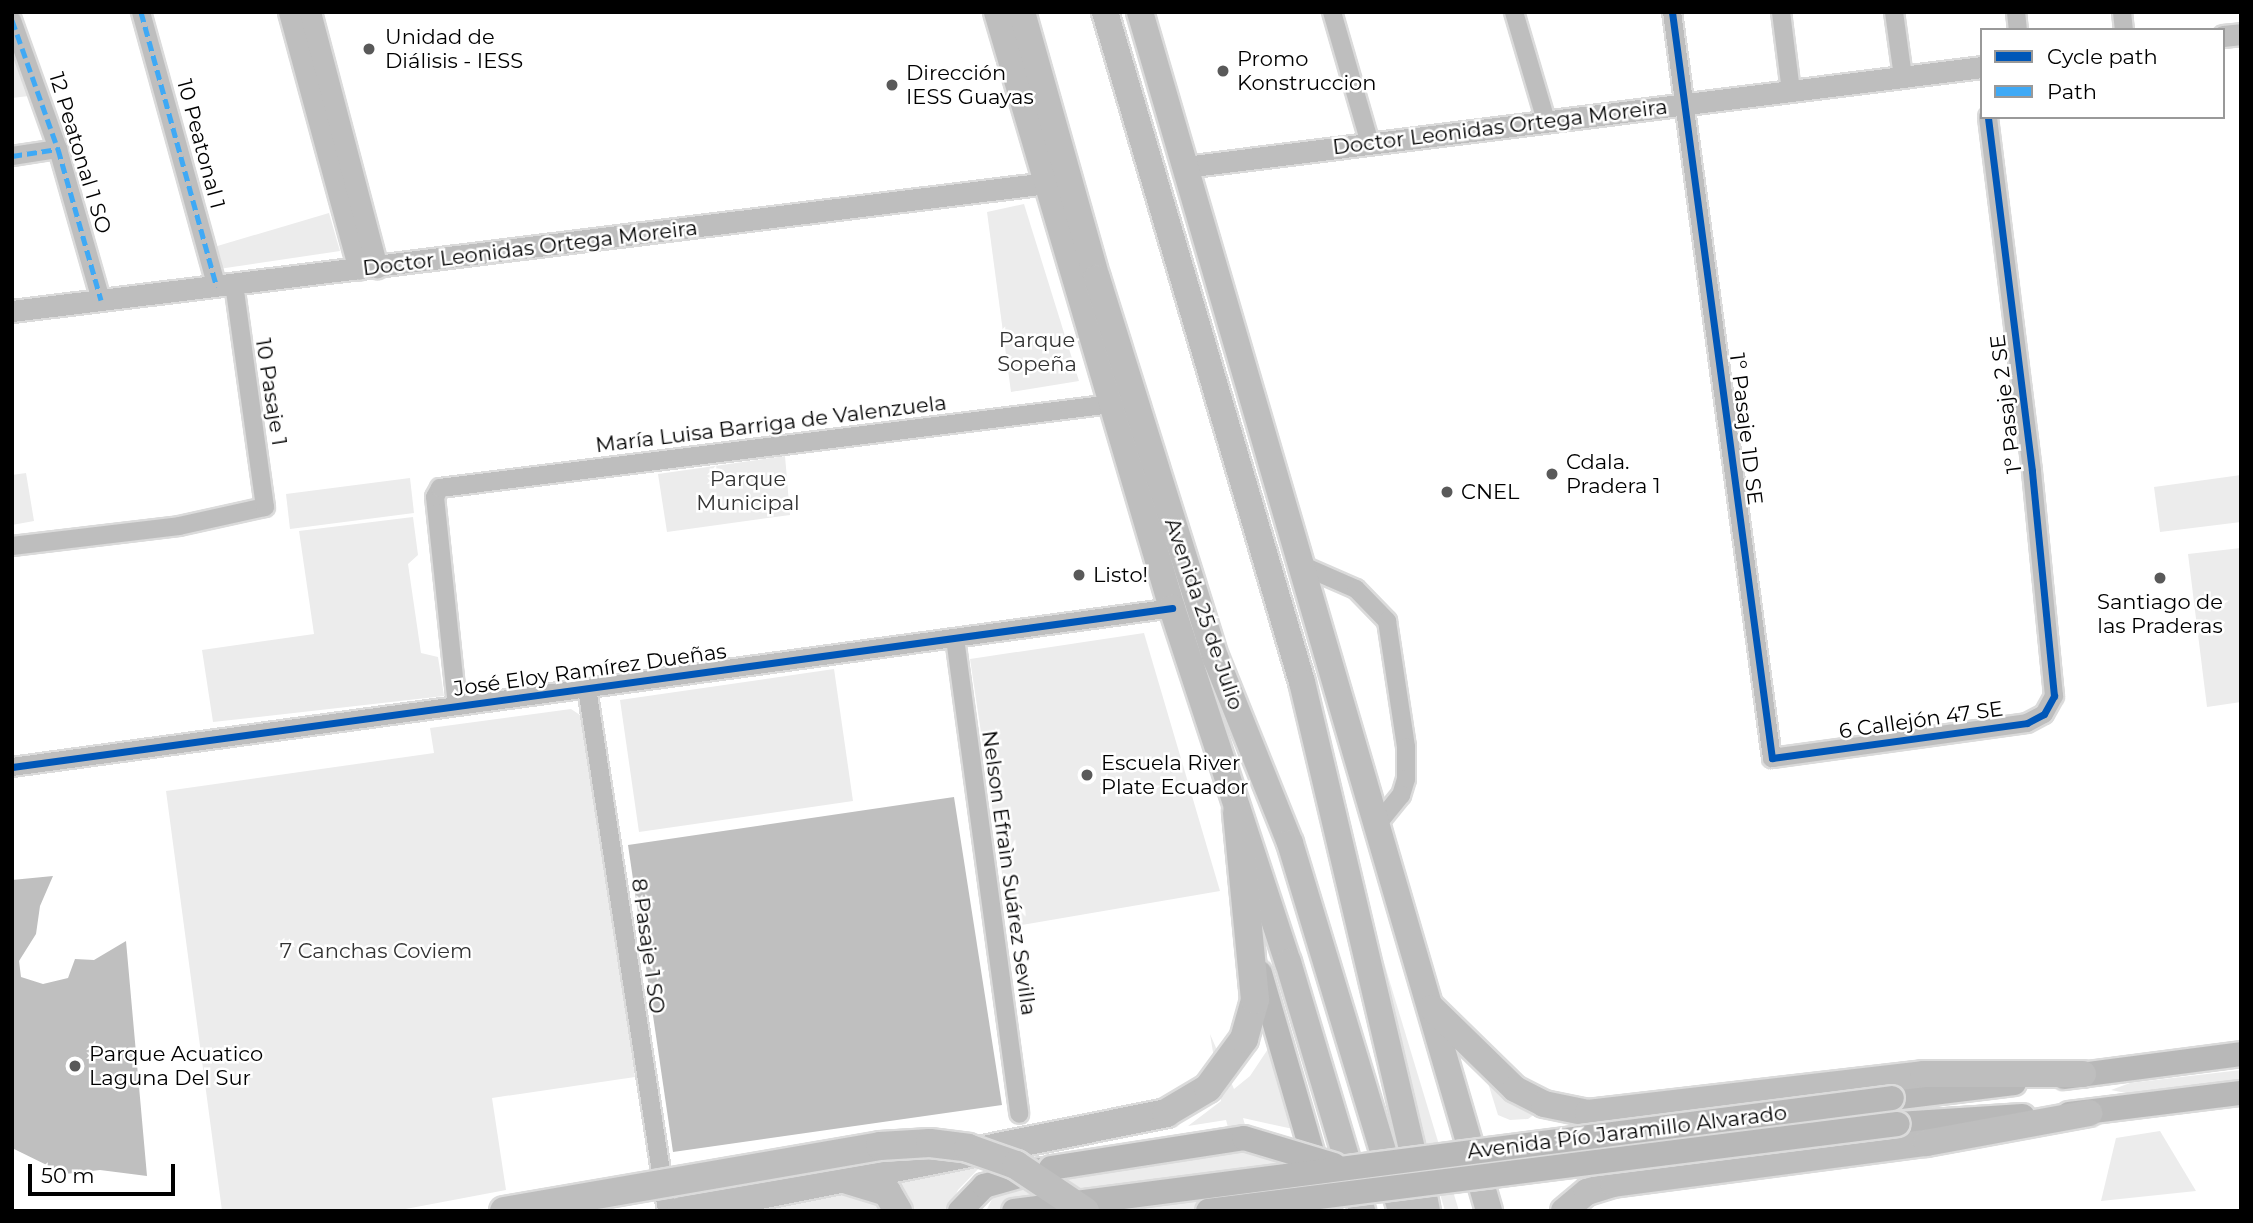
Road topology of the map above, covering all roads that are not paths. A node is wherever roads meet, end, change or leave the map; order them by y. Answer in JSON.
{"nodes":[{"id":1,"x":141,"y":12,"type":"edge"},
{"id":2,"x":289,"y":12,"type":"edge"},
{"id":3,"x":310,"y":12,"type":"edge"},
{"id":4,"x":996,"y":12,"type":"edge"},
{"id":5,"x":1022,"y":12,"type":"edge"},
{"id":6,"x":1105,"y":12,"type":"edge"},
{"id":7,"x":1140,"y":12,"type":"edge"},
{"id":8,"x":1332,"y":12,"type":"edge"},
{"id":9,"x":1514,"y":12,"type":"edge"},
{"id":10,"x":1672,"y":12,"type":"edge"},
{"id":11,"x":1781,"y":12,"type":"edge"},
{"id":12,"x":1894,"y":12,"type":"edge"},
{"id":13,"x":12,"y":20,"type":"edge"},
{"id":14,"x":1980,"y":68,"type":"edge"},
{"id":15,"x":1903,"y":77,"type":"junction"},
{"id":16,"x":1791,"y":91,"type":"junction"},
{"id":17,"x":1685,"y":104,"type":"junction"},
{"id":18,"x":1988,"y":119,"type":"edge"},
{"id":19,"x":1546,"y":121,"type":"junction"},
{"id":20,"x":1370,"y":144,"type":"junction"},
{"id":21,"x":58,"y":149,"type":"junction"},
{"id":22,"x":12,"y":156,"type":"edge"},
{"id":23,"x":1185,"y":167,"type":"junction"},
{"id":24,"x":1047,"y":183,"type":"junction"},
{"id":25,"x":368,"y":268,"type":"junction"},
{"id":26,"x":226,"y":286,"type":"junction"},
{"id":27,"x":101,"y":300,"type":"junction"},
{"id":28,"x":12,"y":311,"type":"edge"},
{"id":29,"x":1112,"y":404,"type":"junction"},
{"id":30,"x":12,"y":546,"type":"edge"},
{"id":31,"x":1301,"y":565,"type":"junction"},
{"id":32,"x":1171,"y":608,"type":"junction"},
{"id":33,"x":955,"y":638,"type":"junction"},
{"id":34,"x":1216,"y":659,"type":"junction"},
{"id":35,"x":1302,"y":682,"type":"junction"},
{"id":36,"x":587,"y":688,"type":"junction"},
{"id":37,"x":2055,"y":688,"type":"joint"},
{"id":38,"x":457,"y":706,"type":"junction"},
{"id":39,"x":1772,"y":758,"type":"joint"},
{"id":40,"x":12,"y":767,"type":"edge"},
{"id":41,"x":1237,"y":813,"type":"junction"},
{"id":42,"x":1376,"y":826,"type":"junction"},
{"id":43,"x":1253,"y":946,"type":"junction"},
{"id":44,"x":1429,"y":1003,"type":"junction"},
{"id":45,"x":2241,"y":1054,"type":"edge"},
{"id":46,"x":2083,"y":1074,"type":"junction"},
{"id":47,"x":2241,"y":1093,"type":"edge"},
{"id":48,"x":2089,"y":1113,"type":"junction"},
{"id":49,"x":1018,"y":1114,"type":"dead end"},
{"id":50,"x":1355,"y":1167,"type":"junction"},
{"id":51,"x":833,"y":1179,"type":"junction"},
{"id":52,"x":1419,"y":1207,"type":"edge"},
{"id":53,"x":503,"y":1211,"type":"edge"},
{"id":54,"x":667,"y":1211,"type":"edge"},
{"id":55,"x":681,"y":1211,"type":"edge"},
{"id":56,"x":898,"y":1211,"type":"edge"},
{"id":57,"x":960,"y":1211,"type":"edge"},
{"id":58,"x":1014,"y":1211,"type":"edge"},
{"id":59,"x":1085,"y":1211,"type":"edge"},
{"id":60,"x":1212,"y":1211,"type":"edge"},
{"id":61,"x":1329,"y":1211,"type":"edge"},
{"id":62,"x":1362,"y":1211,"type":"edge"},
{"id":63,"x":1489,"y":1211,"type":"edge"},
{"id":64,"x":1564,"y":1211,"type":"edge"}],
"edges":[{"from":1,"to":26,"type":"street","name":"10 Peatonal 1"},
{"from":2,"to":25,"type":"street"},
{"from":3,"to":25,"type":"street"},
{"from":4,"to":24,"type":"main road","name":"Avenida 25 de Julio"},
{"from":5,"to":34,"type":"main road","name":"Avenida 25 de Julio"},
{"from":6,"to":35,"type":"main road","name":"Avenida 25 de Julio"},
{"from":7,"to":23,"type":"main road"},
{"from":8,"to":20,"type":"street"},
{"from":9,"to":19,"type":"street"},
{"from":10,"to":17,"type":"street","name":"1º Pasaje 1D SE"},
{"from":11,"to":16,"type":"street"},
{"from":12,"to":15,"type":"street"},
{"from":13,"to":21,"type":"street","name":"12 Peatonal 1 SO"},
{"from":14,"to":15,"type":"street","name":"Doctor Leonidas Ortega Moreira"},
{"from":15,"to":16,"type":"street","name":"Doctor Leonidas Ortega Moreira"},
{"from":16,"to":17,"type":"street","name":"Doctor Leonidas Ortega Moreira"},
{"from":17,"to":19,"type":"street","name":"Doctor Leonidas Ortega Moreira"},
{"from":17,"to":39,"type":"street","name":"1º Pasaje 1D SE"},
{"from":18,"to":37,"type":"street","name":"1º Pasaje 2 SE"},
{"from":19,"to":20,"type":"street","name":"Doctor Leonidas Ortega Moreira"},
{"from":20,"to":23,"type":"street","name":"Doctor Leonidas Ortega Moreira"},
{"from":21,"to":22,"type":"street"},
{"from":21,"to":27,"type":"street","name":"12 Peatonal 1 SO"},
{"from":23,"to":31,"type":"main road"},
{"from":24,"to":25,"type":"street","name":"Doctor Leonidas Ortega Moreira"},
{"from":24,"to":29,"type":"main road","name":"Avenida 25 de Julio"},
{"from":25,"to":26,"type":"street","name":"Doctor Leonidas Ortega Moreira"},
{"from":26,"to":27,"type":"street","name":"Doctor Leonidas Ortega Moreira"},
{"from":26,"to":30,"type":"street","name":"10 Pasaje 1"},
{"from":27,"to":28,"type":"street","name":"Doctor Leonidas Ortega Moreira"},
{"from":29,"to":32,"type":"main road","name":"Avenida 25 de Julio"},
{"from":29,"to":38,"type":"street","name":"María Luisa Barriga de Valenzuela"},
{"from":31,"to":42,"type":"main road"},
{"from":31,"to":42,"type":"street"},
{"from":32,"to":33,"type":"street","name":"José Eloy Ramírez Dueñas"},
{"from":32,"to":41,"type":"main road","name":"Avenida 25 de Julio"},
{"from":33,"to":36,"type":"street","name":"José Eloy Ramírez Dueñas"},
{"from":33,"to":49,"type":"street","name":"Nelson Efraìn Suárez Sevilla"},
{"from":34,"to":41,"type":"main road"},
{"from":34,"to":52,"type":"main road","name":"Avenida 25 de Julio"},
{"from":35,"to":42,"type":"main road"},
{"from":35,"to":52,"type":"main road","name":"Avenida 25 de Julio"},
{"from":36,"to":38,"type":"street","name":"José Eloy Ramírez Dueñas"},
{"from":36,"to":54,"type":"street","name":"8 Pasaje 1 SO"},
{"from":37,"to":39,"type":"street","name":"6 Callejón 47 SE"},
{"from":38,"to":40,"type":"street","name":"José Eloy Ramírez Dueñas"},
{"from":41,"to":43,"type":"highway"},
{"from":41,"to":62,"type":"main road","name":"Avenida 25 de Julio"},
{"from":42,"to":44,"type":"main road"},
{"from":43,"to":51,"type":"highway"},
{"from":43,"to":61,"type":"main road"},
{"from":44,"to":46,"type":"main road"},
{"from":44,"to":63,"type":"main road"},
{"from":45,"to":46,"type":"main road","name":"Avenida Pío Jaramillo Alvarado"},
{"from":46,"to":50,"type":"main road","name":"Avenida Pío Jaramillo Alvarado","bridge":true},
{"from":47,"to":48,"type":"main road","name":"Avenida Pío Jaramillo Alvarado"},
{"from":48,"to":60,"type":"main road","name":"Avenida Pío Jaramillo Alvarado","bridge":true},
{"from":48,"to":64,"type":"main road"},
{"from":50,"to":57,"type":"main road","bridge":true},
{"from":50,"to":58,"type":"main road","name":"Avenida Pío Jaramillo Alvarado","bridge":true},
{"from":51,"to":55,"type":"highway"},
{"from":51,"to":56,"type":"highway"},
{"from":53,"to":59,"type":"highway","bridge":true}]}
